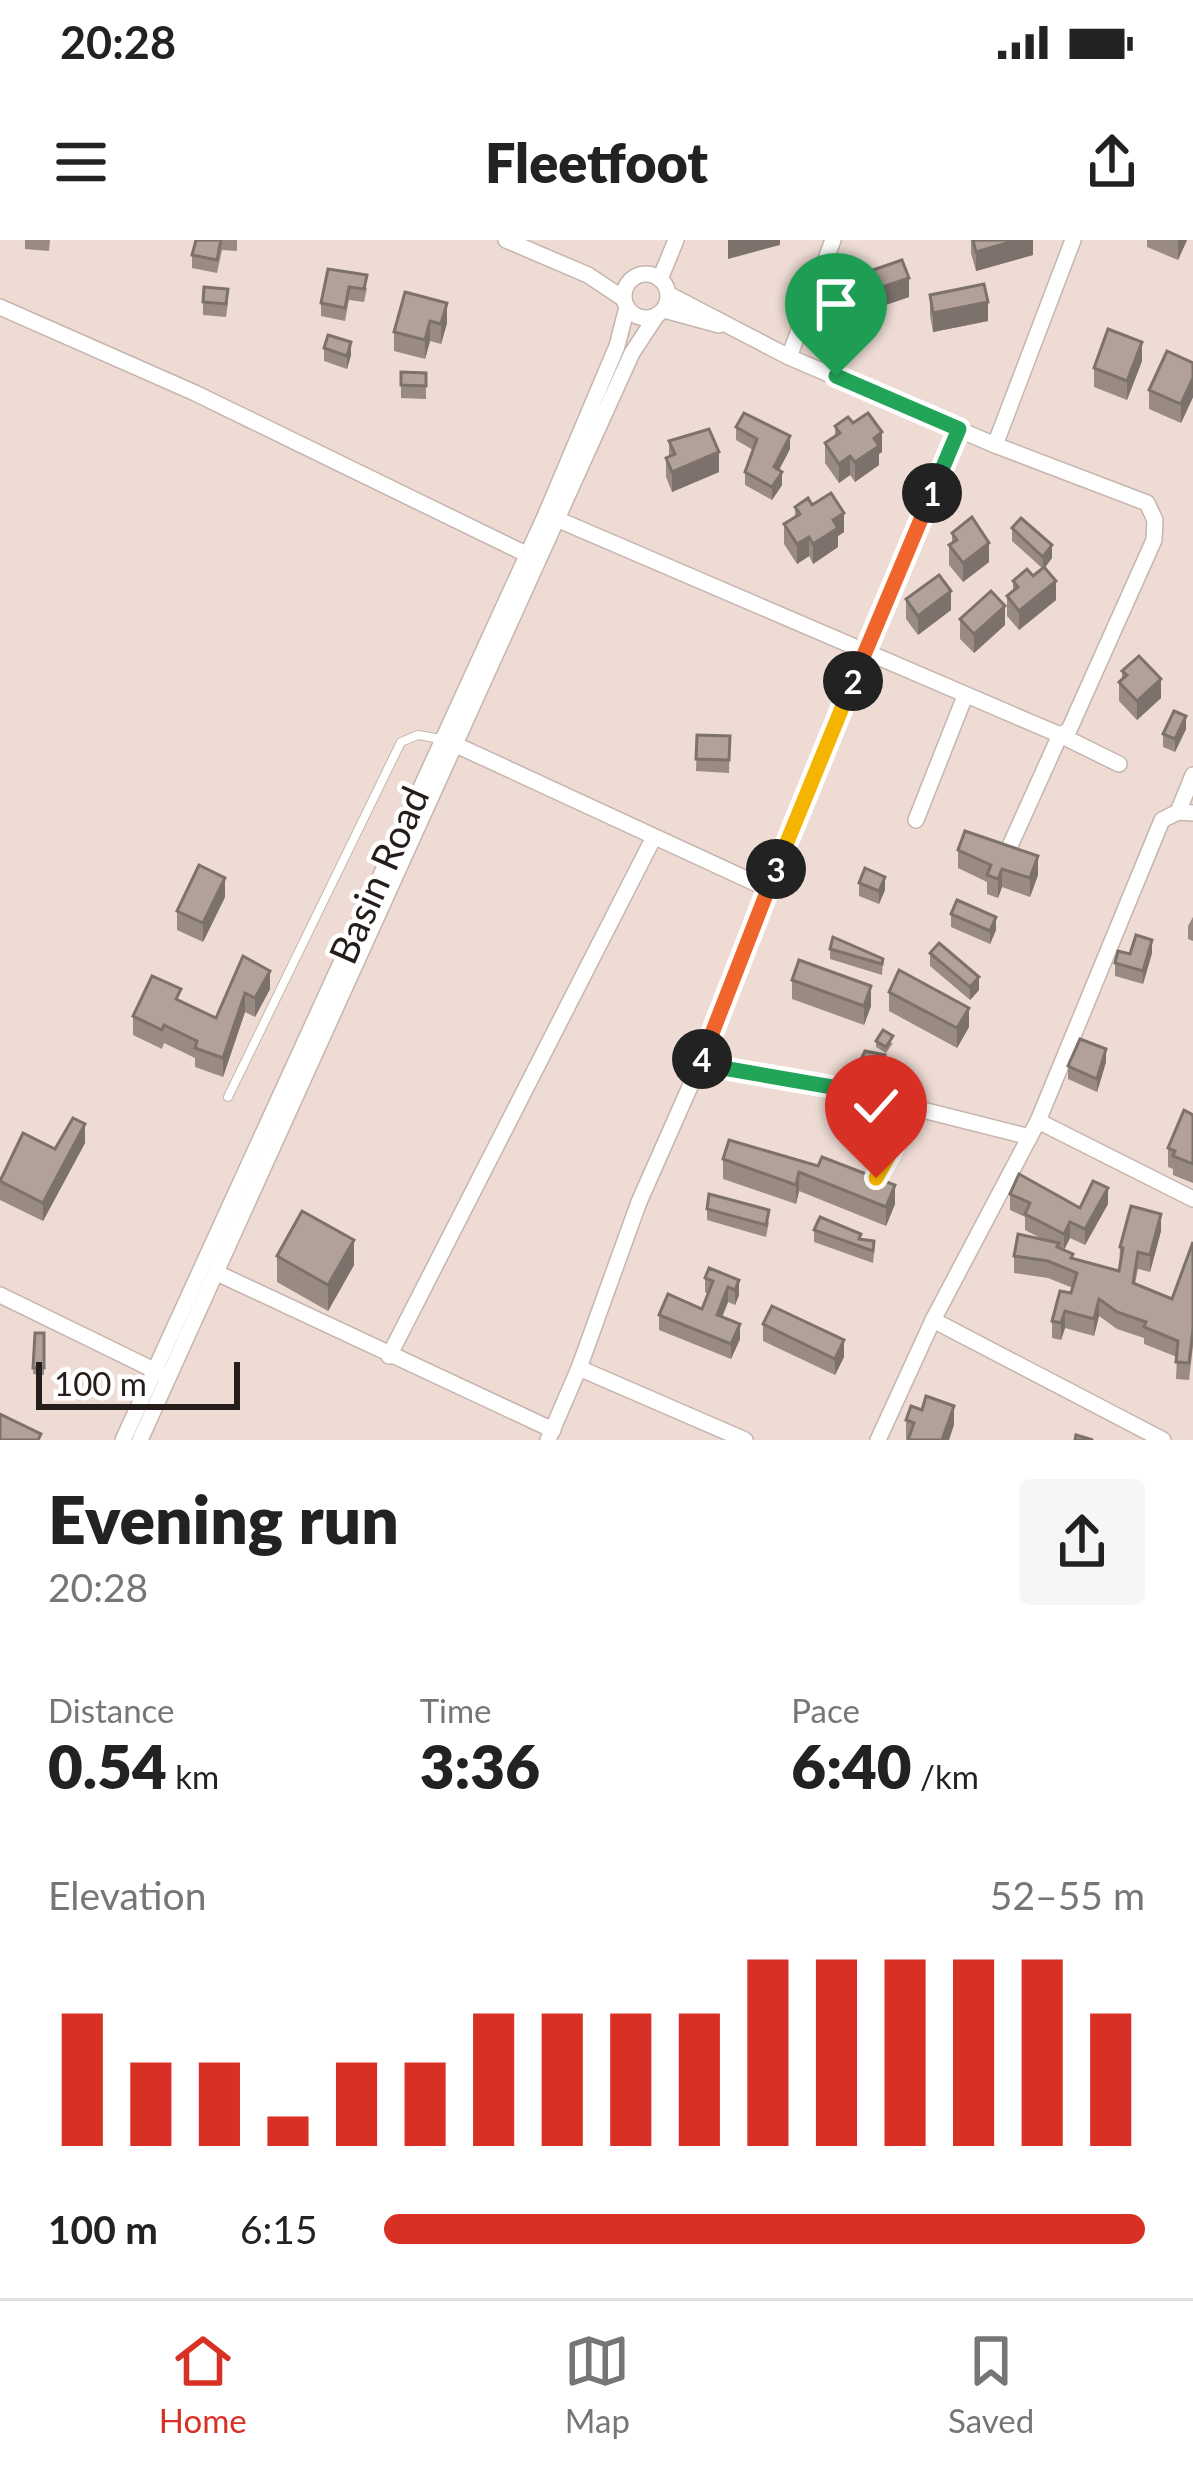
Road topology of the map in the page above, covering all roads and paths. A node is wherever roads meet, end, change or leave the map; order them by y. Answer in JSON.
{"nodes":[{"id":1,"x":506,"y":240,"type":"edge"},
{"id":2,"x":676,"y":240,"type":"edge"},
{"id":3,"x":833,"y":240,"type":"edge"},
{"id":4,"x":1073,"y":240,"type":"edge"},
{"id":5,"x":588,"y":275,"type":"junction"},
{"id":6,"x":635,"y":277,"type":"junction"},
{"id":7,"x":662,"y":299,"type":"junction"},
{"id":8,"x":625,"y":303,"type":"junction"},
{"id":9,"x":0,"y":307,"type":"edge"},
{"id":10,"x":789,"y":357,"type":"junction"},
{"id":11,"x":959,"y":429,"type":"junction"},
{"id":12,"x":995,"y":445,"type":"junction"},
{"id":13,"x":559,"y":520,"type":"junction"},
{"id":14,"x":526,"y":554,"type":"junction"},
{"id":15,"x":864,"y":653,"type":"junction"},
{"id":16,"x":965,"y":696,"type":"junction"},
{"id":17,"x":1060,"y":734,"type":"junction"},
{"id":18,"x":447,"y":741,"type":"junction"},
{"id":19,"x":1119,"y":764,"type":"dead end"},
{"id":20,"x":1193,"y":775,"type":"edge"},
{"id":21,"x":1185,"y":812,"type":"edge"},
{"id":22,"x":916,"y":820,"type":"dead end"},
{"id":23,"x":654,"y":837,"type":"junction"},
{"id":24,"x":1009,"y":848,"type":"edge"},
{"id":25,"x":768,"y":890,"type":"junction"},
{"id":26,"x":358,"y":940,"type":"junction"},
{"id":27,"x":700,"y":1064,"type":"junction"},
{"id":28,"x":228,"y":1097,"type":"dead end"},
{"id":29,"x":888,"y":1101,"type":"junction"},
{"id":30,"x":1034,"y":1129,"type":"junction"},
{"id":31,"x":876,"y":1178,"type":"edge"},
{"id":32,"x":1193,"y":1199,"type":"edge"},
{"id":33,"x":217,"y":1273,"type":"junction"},
{"id":34,"x":0,"y":1294,"type":"edge"},
{"id":35,"x":932,"y":1320,"type":"junction"},
{"id":36,"x":389,"y":1355,"type":"junction"},
{"id":37,"x":580,"y":1368,"type":"junction"},
{"id":38,"x":162,"y":1374,"type":"junction"},
{"id":39,"x":551,"y":1435,"type":"edge"},
{"id":40,"x":123,"y":1440,"type":"edge"},
{"id":41,"x":140,"y":1440,"type":"edge"},
{"id":42,"x":745,"y":1440,"type":"edge"},
{"id":43,"x":878,"y":1440,"type":"edge"},
{"id":44,"x":1163,"y":1440,"type":"edge"}],
"edges":[{"from":1,"to":5,"type":"street"},
{"from":2,"to":7,"type":"street","name":"Basin Road"},
{"from":3,"to":10,"type":"street"},
{"from":4,"to":12,"type":"street"},
{"from":5,"to":6,"type":"street"},
{"from":5,"to":8,"type":"street"},
{"from":6,"to":7,"type":"street"},
{"from":6,"to":8,"type":"street","name":"Basin Road"},
{"from":7,"to":8,"type":"street"},
{"from":7,"to":10,"type":"street"},
{"from":7,"to":13,"type":"street","name":"Basin Road"},
{"from":8,"to":14,"type":"street","name":"Basin Road"},
{"from":9,"to":14,"type":"street"},
{"from":10,"to":11,"type":"street"},
{"from":11,"to":12,"type":"street"},
{"from":11,"to":15,"type":"street"},
{"from":12,"to":17,"type":"street"},
{"from":13,"to":15,"type":"street"},
{"from":13,"to":18,"type":"street","name":"Basin Road"},
{"from":14,"to":18,"type":"street","name":"Basin Road"},
{"from":15,"to":16,"type":"street"},
{"from":15,"to":25,"type":"street"},
{"from":16,"to":17,"type":"street"},
{"from":16,"to":22,"type":"street"},
{"from":17,"to":19,"type":"street"},
{"from":17,"to":24,"type":"street"},
{"from":18,"to":23,"type":"street"},
{"from":18,"to":26,"type":"street","name":"Basin Road"},
{"from":18,"to":28,"type":"lane"},
{"from":20,"to":21,"type":"street"},
{"from":21,"to":30,"type":"street"},
{"from":23,"to":25,"type":"street"},
{"from":23,"to":36,"type":"street"},
{"from":25,"to":27,"type":"street"},
{"from":26,"to":33,"type":"street","name":"Basin Road"},
{"from":26,"to":38,"type":"street","name":"Basin Road"},
{"from":27,"to":29,"type":"street"},
{"from":27,"to":37,"type":"street"},
{"from":29,"to":30,"type":"street"},
{"from":29,"to":31,"type":"street"},
{"from":30,"to":32,"type":"street"},
{"from":30,"to":35,"type":"street"},
{"from":33,"to":36,"type":"street"},
{"from":33,"to":38,"type":"street","name":"Basin Road"},
{"from":34,"to":38,"type":"street"},
{"from":35,"to":43,"type":"street"},
{"from":35,"to":44,"type":"street"},
{"from":36,"to":39,"type":"street"},
{"from":37,"to":39,"type":"street"},
{"from":37,"to":42,"type":"street"},
{"from":38,"to":40,"type":"street","name":"Basin Road"},
{"from":38,"to":41,"type":"street","name":"Basin Road"}]}
